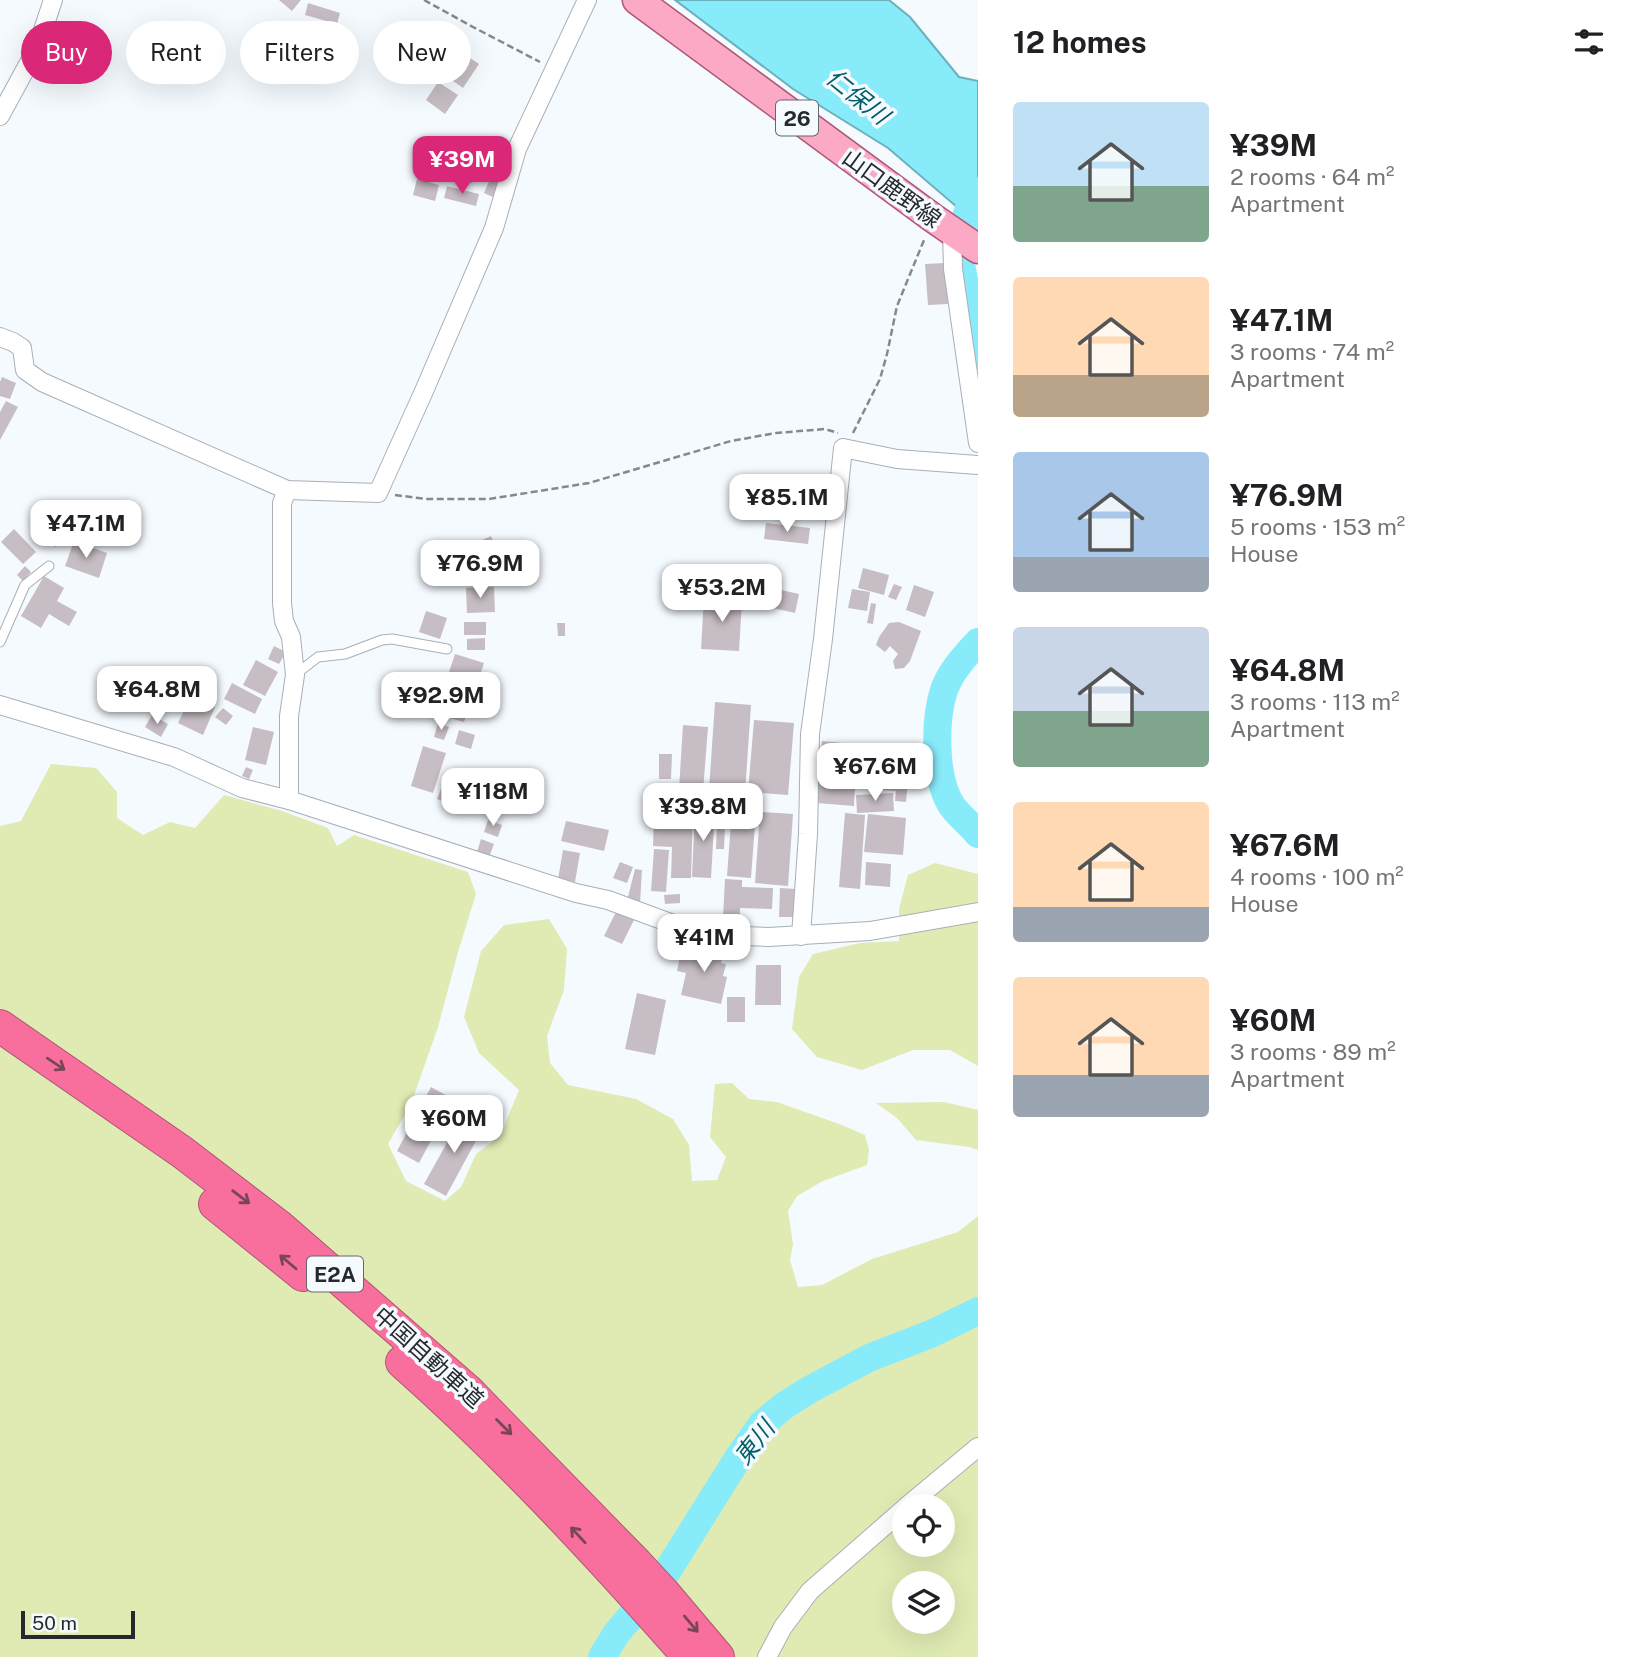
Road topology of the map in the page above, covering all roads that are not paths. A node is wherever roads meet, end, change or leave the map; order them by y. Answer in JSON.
{"nodes":[{"id":1,"x":53,"y":0,"type":"edge"},
{"id":2,"x":587,"y":0,"type":"edge"},
{"id":3,"x":637,"y":0,"type":"edge"},
{"id":4,"x":0,"y":116,"type":"edge"},
{"id":5,"x":958,"y":235,"type":"edge"},
{"id":6,"x":0,"y":337,"type":"edge"},
{"id":7,"x":978,"y":443,"type":"edge"},
{"id":8,"x":978,"y":465,"type":"edge"},
{"id":9,"x":287,"y":490,"type":"junction"},
{"id":10,"x":49,"y":566,"type":"dead end"},
{"id":11,"x":0,"y":642,"type":"edge"},
{"id":12,"x":447,"y":649,"type":"dead end"},
{"id":13,"x":295,"y":676,"type":"junction"},
{"id":14,"x":0,"y":705,"type":"edge"},
{"id":15,"x":289,"y":800,"type":"junction"},
{"id":16,"x":978,"y":912,"type":"edge"},
{"id":17,"x":802,"y":936,"type":"junction"},
{"id":18,"x":0,"y":1026,"type":"edge"},
{"id":19,"x":0,"y":1052,"type":"edge"},
{"id":20,"x":978,"y":1447,"type":"edge"},
{"id":21,"x":921,"y":1494,"type":"edge"},
{"id":22,"x":892,"y":1518,"type":"edge"},
{"id":23,"x":631,"y":1574,"type":"junction"},
{"id":24,"x":656,"y":1602,"type":"junction"},
{"id":25,"x":689,"y":1657,"type":"edge"},
{"id":26,"x":718,"y":1657,"type":"edge"},
{"id":27,"x":767,"y":1657,"type":"edge"}],
"edges":[{"from":1,"to":4,"type":"street"},
{"from":2,"to":9,"type":"street"},
{"from":3,"to":5,"type":"main road","name":"山口鹿野線","number":"26"},
{"from":5,"to":7,"type":"street"},
{"from":6,"to":9,"type":"street"},
{"from":8,"to":17,"type":"street"},
{"from":9,"to":13,"type":"street"},
{"from":10,"to":11,"type":"lane"},
{"from":12,"to":13,"type":"lane"},
{"from":13,"to":15,"type":"street"},
{"from":14,"to":15,"type":"street"},
{"from":15,"to":17,"type":"street"},
{"from":16,"to":17,"type":"street"},
{"from":18,"to":23,"type":"highway","name":"中国自動車道","number":"E2A","one_way":true},
{"from":23,"to":19,"type":"highway","name":"中国自動車道","number":"E2A","one_way":true},
{"from":20,"to":21,"type":"street"},
{"from":22,"to":27,"type":"street"},
{"from":23,"to":24,"type":"highway","name":"中国自動車道","number":"E2A"},
{"from":24,"to":25,"type":"highway","name":"中国自動車道","number":"E2A"},
{"from":24,"to":26,"type":"highway","name":"中国自動車道","number":"E2A","one_way":true}]}
